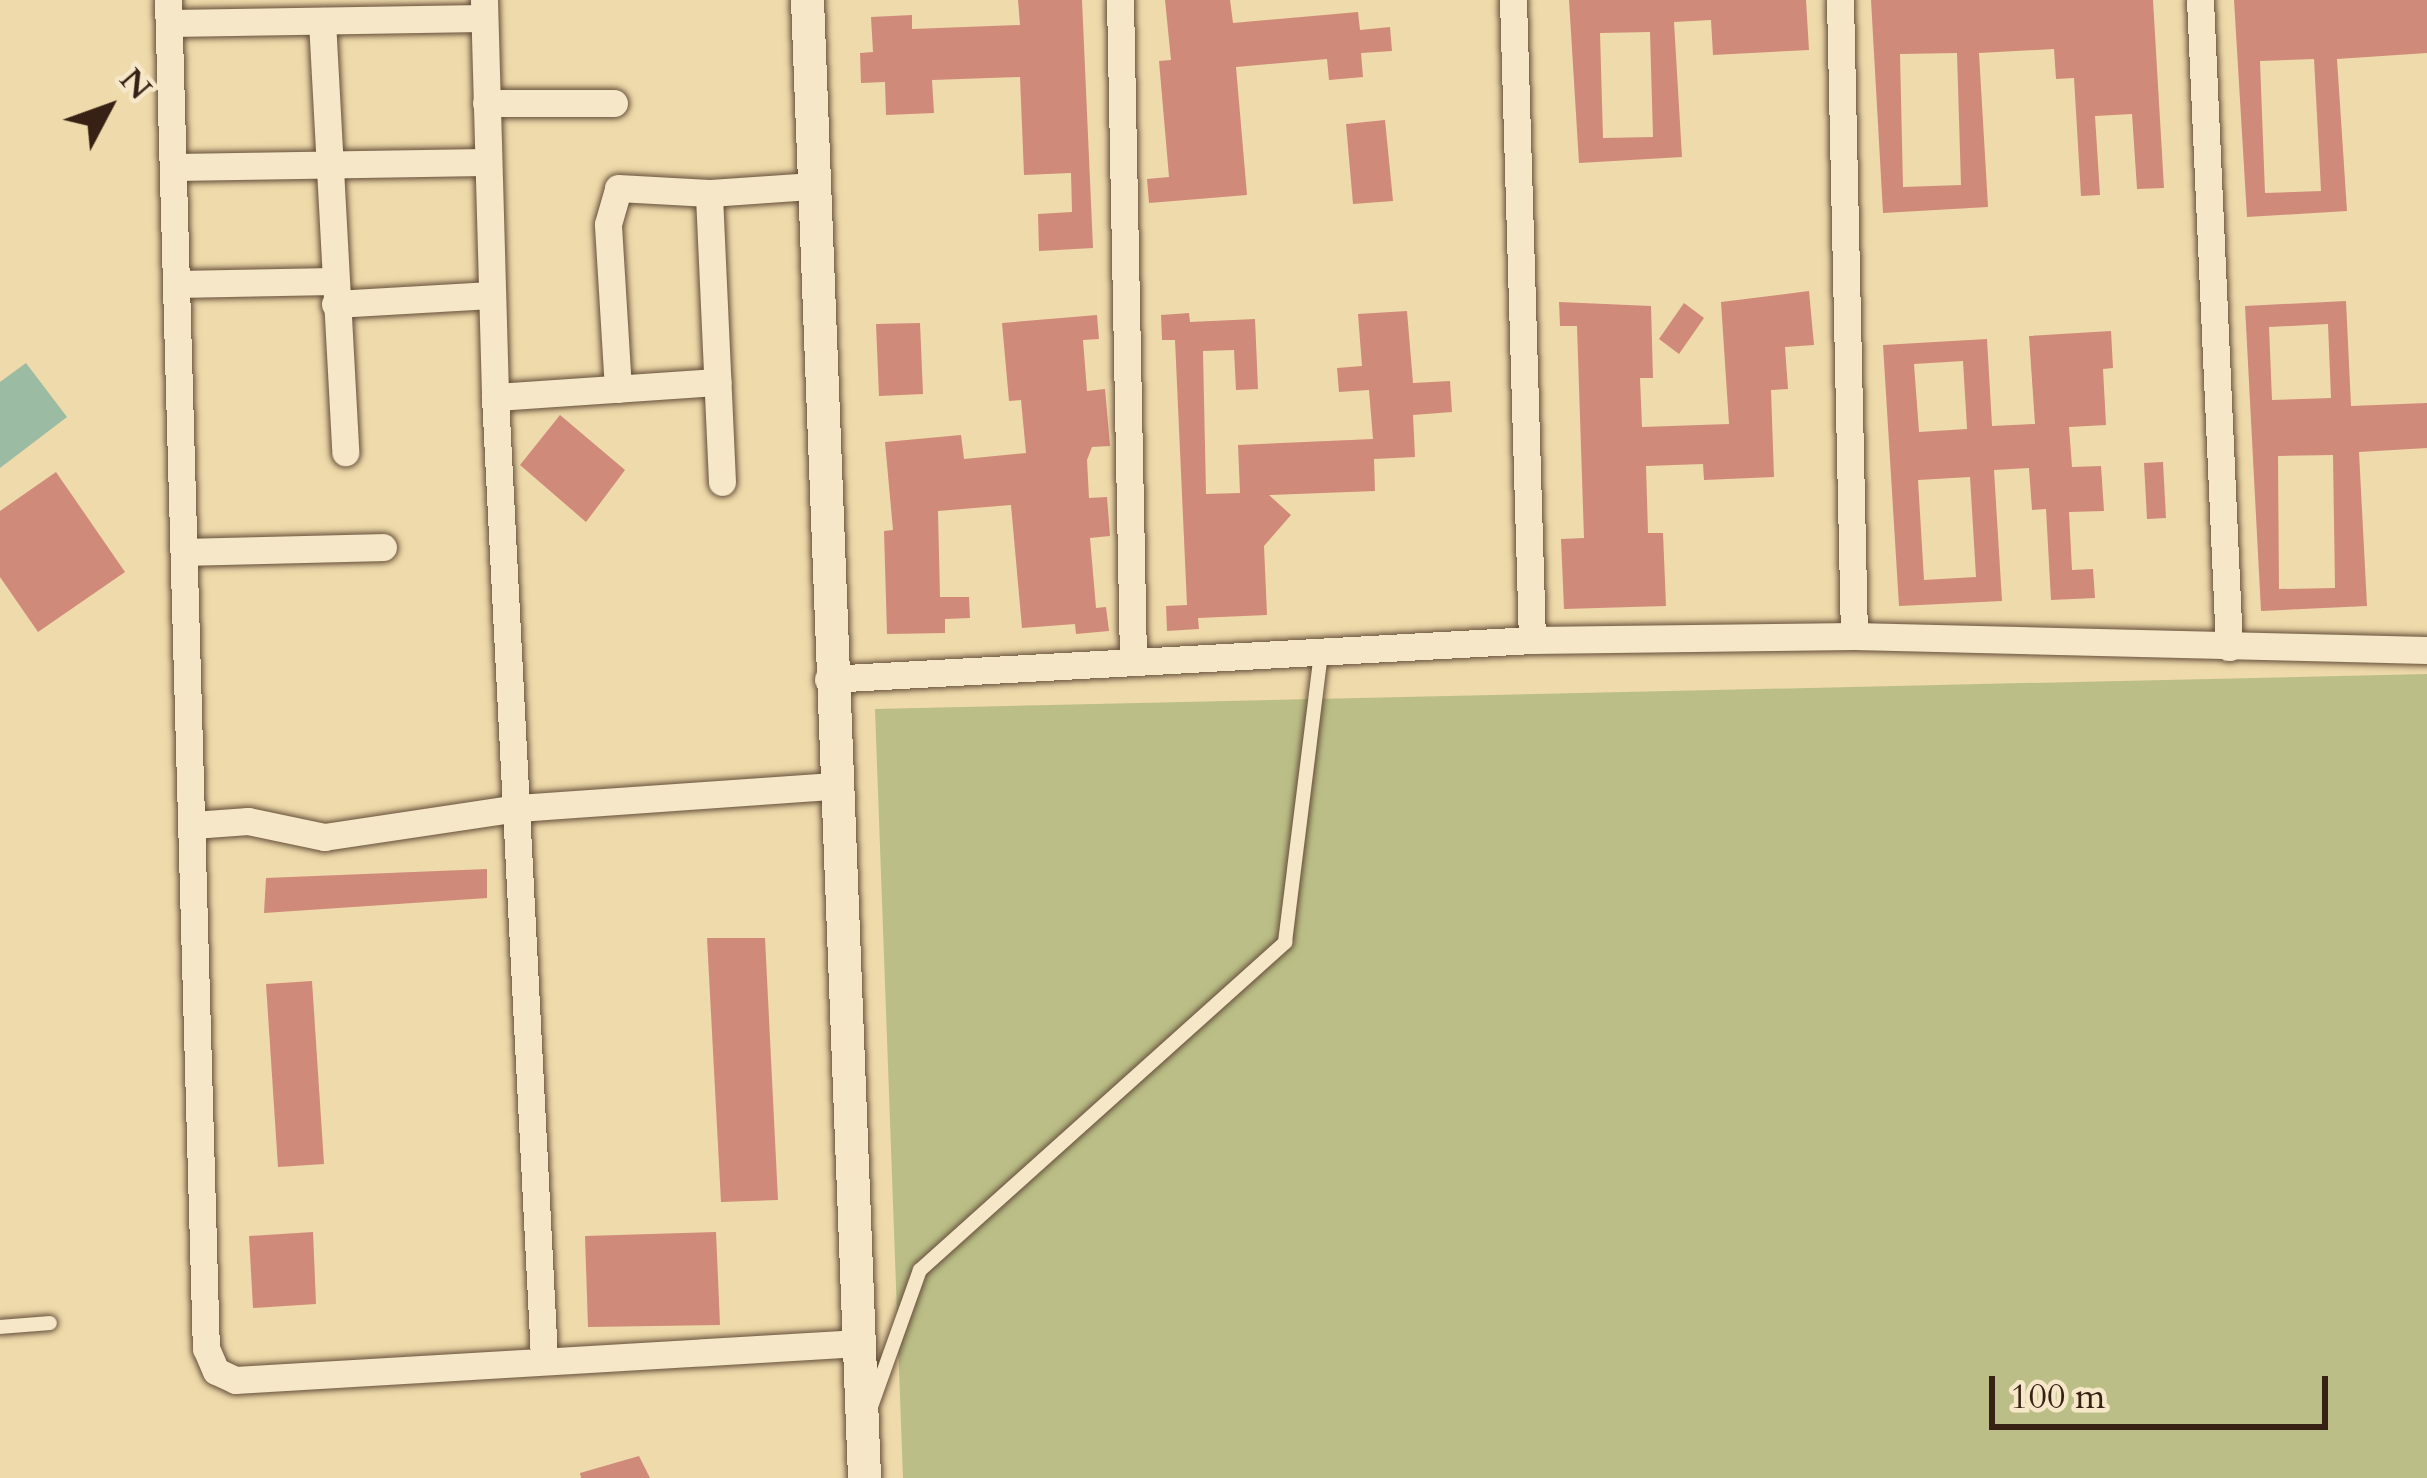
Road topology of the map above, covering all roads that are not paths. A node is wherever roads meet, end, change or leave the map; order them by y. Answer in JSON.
{"nodes":[{"id":1,"x":807,"y":0,"type":"edge"},
{"id":2,"x":1120,"y":0,"type":"edge"},
{"id":3,"x":1514,"y":0,"type":"edge"},
{"id":4,"x":1840,"y":0,"type":"edge"},
{"id":5,"x":2200,"y":0,"type":"edge"},
{"id":6,"x":484,"y":9,"type":"edge"},
{"id":7,"x":169,"y":11,"type":"edge"},
{"id":8,"x":322,"y":21,"type":"junction"},
{"id":9,"x":486,"y":103,"type":"junction"},
{"id":10,"x":614,"y":103,"type":"dead end"},
{"id":11,"x":487,"y":162,"type":"junction"},
{"id":12,"x":173,"y":167,"type":"junction"},
{"id":13,"x":328,"y":170,"type":"junction"},
{"id":14,"x":811,"y":186,"type":"junction"},
{"id":15,"x":709,"y":193,"type":"junction"},
{"id":16,"x":177,"y":284,"type":"junction"},
{"id":17,"x":334,"y":292,"type":"junction"},
{"id":18,"x":491,"y":296,"type":"junction"},
{"id":19,"x":717,"y":382,"type":"junction"},
{"id":20,"x":618,"y":389,"type":"junction"},
{"id":21,"x":495,"y":397,"type":"junction"},
{"id":22,"x":345,"y":452,"type":"dead end"},
{"id":23,"x":722,"y":482,"type":"dead end"},
{"id":24,"x":383,"y":547,"type":"dead end"},
{"id":25,"x":184,"y":552,"type":"junction"},
{"id":26,"x":1855,"y":635,"type":"junction"},
{"id":27,"x":1532,"y":640,"type":"junction"},
{"id":28,"x":2229,"y":647,"type":"junction"},
{"id":29,"x":2427,"y":650,"type":"edge"},
{"id":30,"x":1321,"y":653,"type":"junction"},
{"id":31,"x":1132,"y":659,"type":"junction"},
{"id":32,"x":828,"y":679,"type":"junction"},
{"id":33,"x":834,"y":787,"type":"junction"},
{"id":34,"x":517,"y":808,"type":"junction"},
{"id":35,"x":193,"y":825,"type":"junction"},
{"id":36,"x":50,"y":1323,"type":"dead end"},
{"id":37,"x":0,"y":1327,"type":"edge"},
{"id":38,"x":859,"y":1342,"type":"junction"},
{"id":39,"x":544,"y":1358,"type":"junction"},
{"id":40,"x":860,"y":1424,"type":"junction"},
{"id":41,"x":864,"y":1478,"type":"edge"}],
"edges":[{"from":1,"to":14,"type":"street"},
{"from":2,"to":31,"type":"street"},
{"from":3,"to":27,"type":"street"},
{"from":4,"to":26,"type":"street"},
{"from":5,"to":28,"type":"street"},
{"from":6,"to":8,"type":"street"},
{"from":6,"to":9,"type":"street"},
{"from":7,"to":8,"type":"street"},
{"from":7,"to":12,"type":"street"},
{"from":8,"to":13,"type":"street"},
{"from":9,"to":10,"type":"street"},
{"from":9,"to":11,"type":"street"},
{"from":11,"to":13,"type":"street"},
{"from":11,"to":18,"type":"street"},
{"from":12,"to":13,"type":"street"},
{"from":12,"to":16,"type":"street"},
{"from":13,"to":17,"type":"street"},
{"from":14,"to":15,"type":"street"},
{"from":14,"to":32,"type":"street"},
{"from":15,"to":19,"type":"street"},
{"from":15,"to":20,"type":"street"},
{"from":16,"to":17,"type":"street"},
{"from":16,"to":25,"type":"street"},
{"from":17,"to":18,"type":"street"},
{"from":17,"to":22,"type":"street"},
{"from":18,"to":21,"type":"street"},
{"from":19,"to":20,"type":"street"},
{"from":19,"to":23,"type":"street"},
{"from":20,"to":21,"type":"street"},
{"from":21,"to":34,"type":"street"},
{"from":24,"to":25,"type":"street"},
{"from":25,"to":35,"type":"street"},
{"from":26,"to":27,"type":"street"},
{"from":26,"to":28,"type":"street"},
{"from":27,"to":30,"type":"street"},
{"from":28,"to":29,"type":"street"},
{"from":30,"to":31,"type":"street"},
{"from":30,"to":40,"type":"lane"},
{"from":31,"to":32,"type":"street"},
{"from":32,"to":33,"type":"street"},
{"from":33,"to":34,"type":"street"},
{"from":33,"to":38,"type":"street"},
{"from":34,"to":35,"type":"street"},
{"from":34,"to":39,"type":"street"},
{"from":35,"to":39,"type":"street"},
{"from":36,"to":37,"type":"lane"},
{"from":38,"to":39,"type":"street"},
{"from":38,"to":40,"type":"street"},
{"from":40,"to":41,"type":"street"}]}
